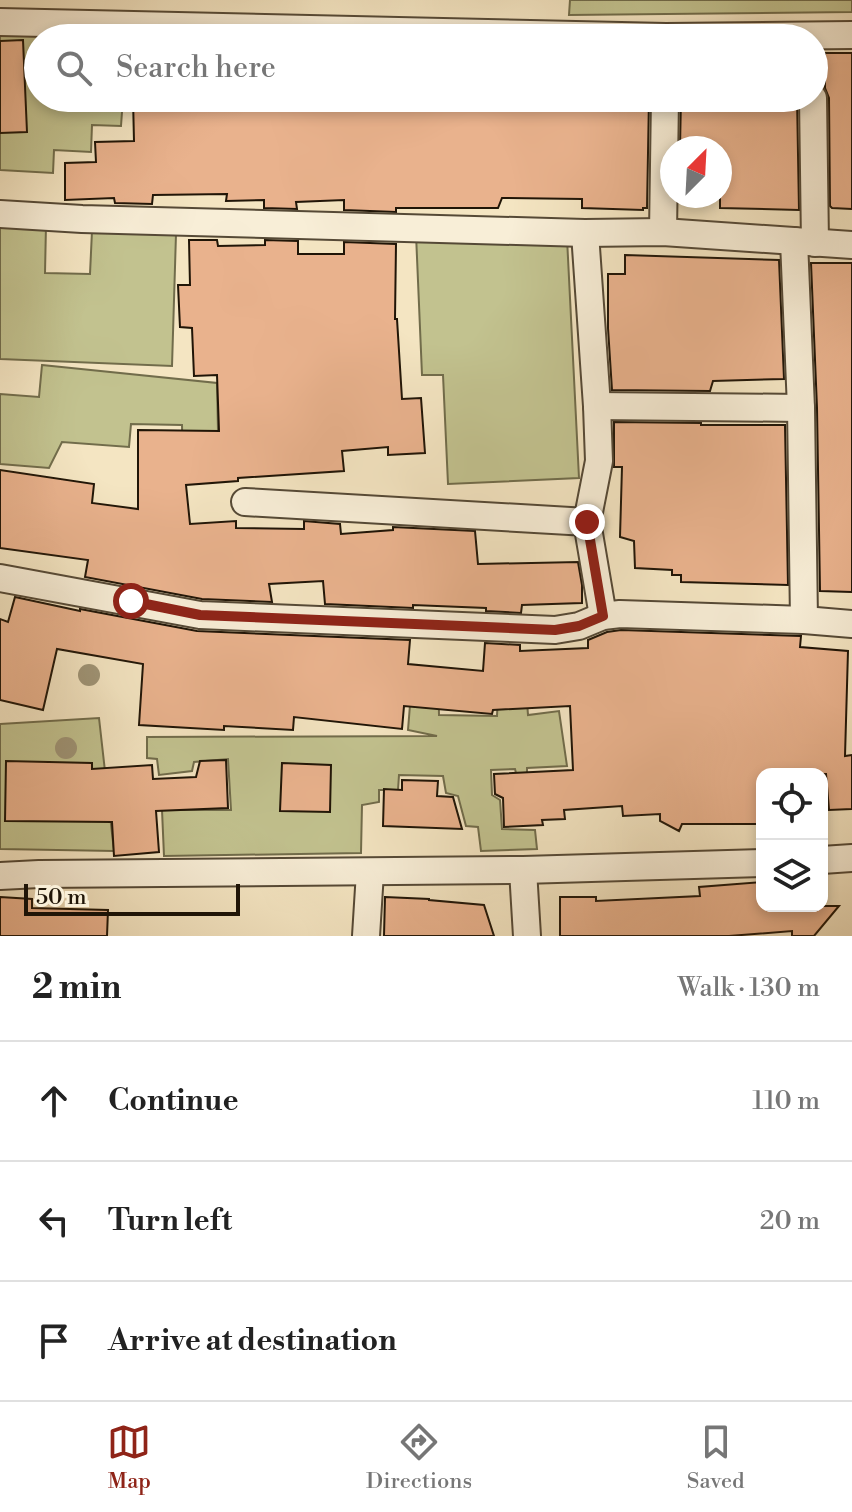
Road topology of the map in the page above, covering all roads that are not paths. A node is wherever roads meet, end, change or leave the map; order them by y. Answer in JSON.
{"nodes":[{"id":1,"x":0,"y":22,"type":"edge"},
{"id":2,"x":83,"y":24,"type":"edge"},
{"id":3,"x":852,"y":35,"type":"edge"},
{"id":4,"x":828,"y":36,"type":"edge"},
{"id":5,"x":665,"y":112,"type":"edge"},
{"id":6,"x":812,"y":112,"type":"edge"},
{"id":7,"x":0,"y":214,"type":"edge"},
{"id":8,"x":663,"y":232,"type":"junction"},
{"id":9,"x":585,"y":233,"type":"junction"},
{"id":10,"x":804,"y":242,"type":"junction"},
{"id":11,"x":852,"y":245,"type":"edge"},
{"id":12,"x":597,"y":406,"type":"junction"},
{"id":13,"x":801,"y":408,"type":"junction"},
{"id":14,"x":245,"y":502,"type":"dead end"},
{"id":15,"x":587,"y":522,"type":"junction"},
{"id":16,"x":0,"y":578,"type":"edge"},
{"id":17,"x":603,"y":616,"type":"junction"},
{"id":18,"x":804,"y":620,"type":"junction"},
{"id":19,"x":852,"y":624,"type":"edge"},
{"id":20,"x":852,"y":858,"type":"edge"},
{"id":21,"x":828,"y":860,"type":"edge"},
{"id":22,"x":756,"y":863,"type":"edge"},
{"id":23,"x":523,"y":870,"type":"junction"},
{"id":24,"x":370,"y":872,"type":"junction"},
{"id":25,"x":0,"y":876,"type":"edge"},
{"id":26,"x":366,"y":936,"type":"edge"},
{"id":27,"x":527,"y":936,"type":"edge"}],
"edges":[{"from":1,"to":2,"type":"street"},
{"from":3,"to":4,"type":"street"},
{"from":5,"to":8,"type":"street"},
{"from":6,"to":10,"type":"street"},
{"from":7,"to":9,"type":"street"},
{"from":8,"to":9,"type":"street"},
{"from":8,"to":10,"type":"street"},
{"from":9,"to":12,"type":"street"},
{"from":10,"to":11,"type":"street"},
{"from":10,"to":13,"type":"street"},
{"from":12,"to":13,"type":"street"},
{"from":12,"to":15,"type":"street"},
{"from":13,"to":18,"type":"street"},
{"from":14,"to":15,"type":"street"},
{"from":15,"to":17,"type":"street"},
{"from":16,"to":17,"type":"street"},
{"from":17,"to":18,"type":"street"},
{"from":18,"to":19,"type":"street"},
{"from":20,"to":21,"type":"street"},
{"from":22,"to":23,"type":"street"},
{"from":23,"to":24,"type":"street"},
{"from":23,"to":27,"type":"street"},
{"from":24,"to":25,"type":"street"},
{"from":24,"to":26,"type":"street"}]}
